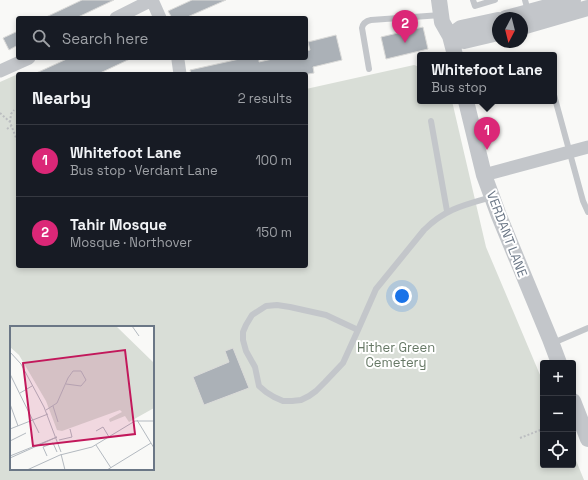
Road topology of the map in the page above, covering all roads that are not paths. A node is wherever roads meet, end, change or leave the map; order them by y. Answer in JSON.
{"nodes":[{"id":1,"x":152,"y":0,"type":"edge"},
{"id":2,"x":448,"y":0,"type":"edge"},
{"id":3,"x":473,"y":0,"type":"edge"},
{"id":4,"x":495,"y":0,"type":"edge"},
{"id":5,"x":573,"y":0,"type":"edge"},
{"id":6,"x":527,"y":6,"type":"edge"},
{"id":7,"x":440,"y":8,"type":"edge"},
{"id":8,"x":588,"y":8,"type":"edge"},
{"id":9,"x":516,"y":12,"type":"edge"},
{"id":10,"x":120,"y":16,"type":"edge"},
{"id":11,"x":159,"y":16,"type":"edge"},
{"id":12,"x":492,"y":21,"type":"edge"},
{"id":13,"x":528,"y":25,"type":"edge"},
{"id":14,"x":492,"y":34,"type":"edge"},
{"id":15,"x":450,"y":36,"type":"junction"},
{"id":16,"x":454,"y":52,"type":"edge"},
{"id":17,"x":25,"y":60,"type":"edge"},
{"id":18,"x":179,"y":60,"type":"edge"},
{"id":19,"x":369,"y":69,"type":"dead end"},
{"id":20,"x":0,"y":71,"type":"edge"},
{"id":21,"x":180,"y":72,"type":"edge"},
{"id":22,"x":467,"y":104,"type":"edge"},
{"id":23,"x":556,"y":104,"type":"edge"},
{"id":24,"x":431,"y":121,"type":"dead end"},
{"id":25,"x":588,"y":147,"type":"edge"},
{"id":26,"x":569,"y":152,"type":"junction"},
{"id":27,"x":484,"y":175,"type":"junction"},
{"id":28,"x":493,"y":197,"type":"junction"},
{"id":29,"x":447,"y":211,"type":"junction"},
{"id":30,"x":588,"y":212,"type":"edge"},
{"id":31,"x":588,"y":328,"type":"edge"},
{"id":32,"x":358,"y":330,"type":"junction"},
{"id":33,"x":552,"y":344,"type":"junction"},
{"id":34,"x":558,"y":360,"type":"edge"},
{"id":35,"x":576,"y":409,"type":"edge"},
{"id":36,"x":588,"y":439,"type":"edge"}],
"edges":[{"from":1,"to":10,"type":"street"},
{"from":1,"to":11,"type":"street"},
{"from":2,"to":15,"type":"street"},
{"from":3,"to":4,"type":"lane"},
{"from":5,"to":6,"type":"street"},
{"from":6,"to":9,"type":"street"},
{"from":7,"to":15,"type":"street"},
{"from":7,"to":19,"type":"lane"},
{"from":8,"to":13,"type":"street"},
{"from":12,"to":15,"type":"street"},
{"from":14,"to":15,"type":"street"},
{"from":15,"to":16,"type":"street"},
{"from":17,"to":20,"type":"street"},
{"from":18,"to":21,"type":"street"},
{"from":22,"to":27,"type":"street","name":"VERDANT LANE"},
{"from":23,"to":26,"type":"lane"},
{"from":24,"to":29,"type":"lane"},
{"from":25,"to":26,"type":"street"},
{"from":26,"to":27,"type":"street"},
{"from":26,"to":30,"type":"lane"},
{"from":27,"to":28,"type":"street","name":"VERDANT LANE"},
{"from":28,"to":29,"type":"lane"},
{"from":28,"to":33,"type":"street","name":"VERDANT LANE"},
{"from":29,"to":32,"type":"lane"},
{"from":31,"to":33,"type":"lane"},
{"from":32,"to":32,"type":"lane"},
{"from":33,"to":34,"type":"street","name":"VERDANT LANE"},
{"from":35,"to":36,"type":"street"}]}
